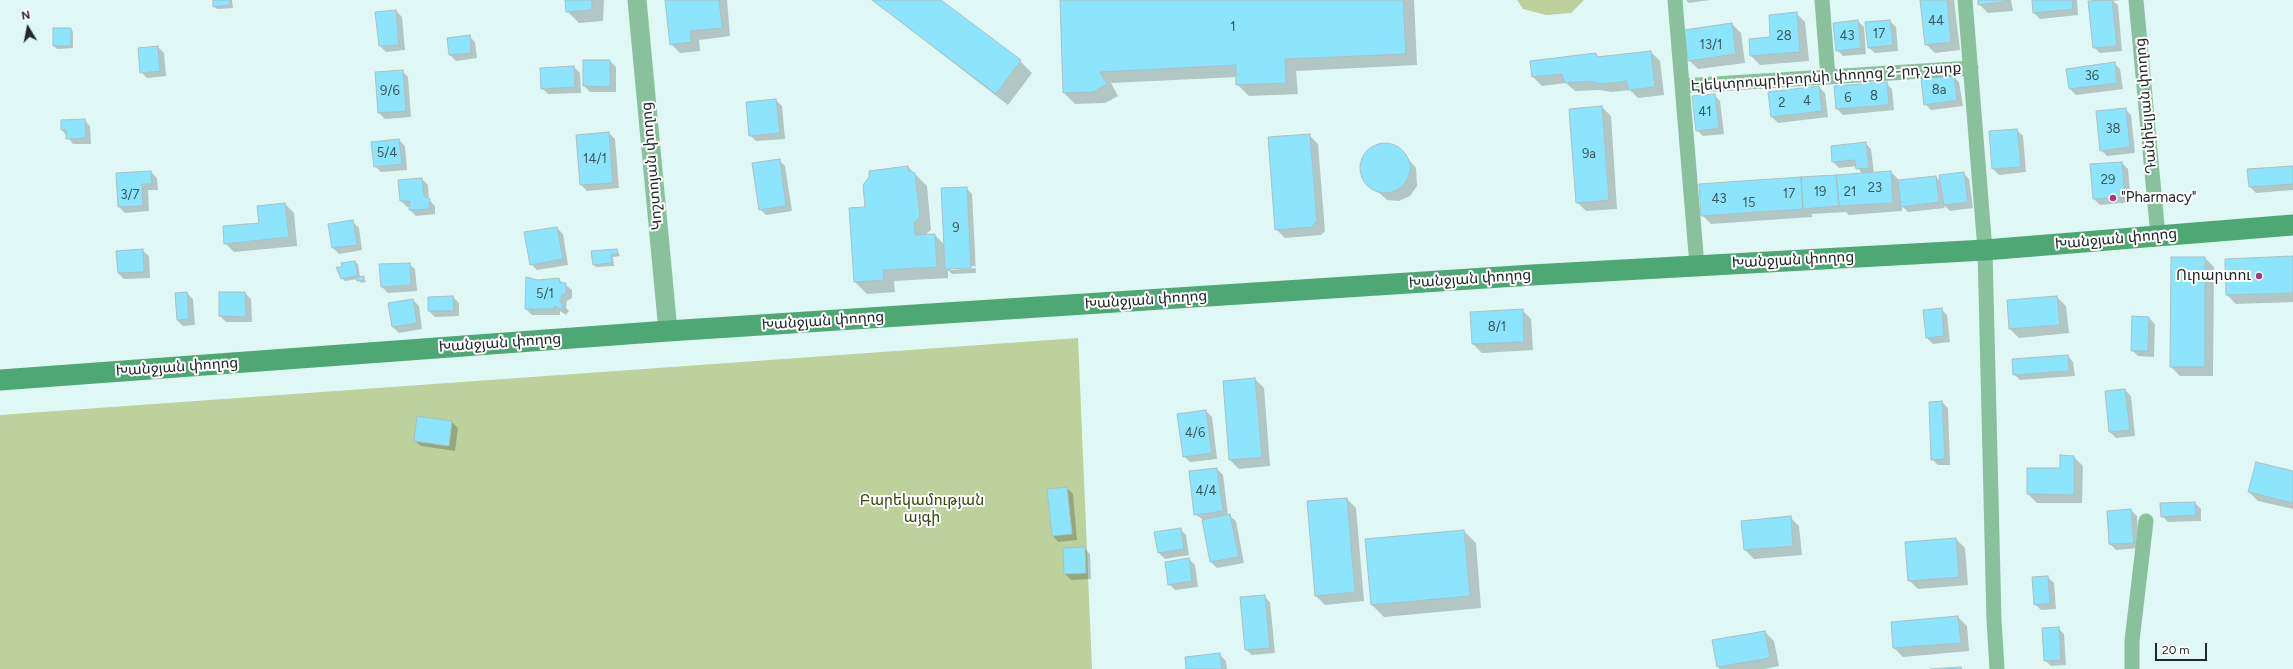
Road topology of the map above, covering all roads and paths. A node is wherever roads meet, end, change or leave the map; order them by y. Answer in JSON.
{"nodes":[{"id":1,"x":637,"y":0,"type":"edge"},
{"id":2,"x":1675,"y":0,"type":"edge"},
{"id":3,"x":1822,"y":0,"type":"edge"},
{"id":4,"x":1965,"y":0,"type":"edge"},
{"id":5,"x":2136,"y":0,"type":"edge"},
{"id":6,"x":1971,"y":68,"type":"junction"},
{"id":7,"x":1828,"y":77,"type":"junction"},
{"id":8,"x":1682,"y":86,"type":"junction"},
{"id":9,"x":2293,"y":225,"type":"edge"},
{"id":10,"x":2158,"y":236,"type":"junction"},
{"id":11,"x":1985,"y":250,"type":"junction"},
{"id":12,"x":1697,"y":266,"type":"junction"},
{"id":13,"x":668,"y":331,"type":"junction"},
{"id":14,"x":0,"y":380,"type":"edge"},
{"id":15,"x":2146,"y":521,"type":"dead end"},
{"id":16,"x":1997,"y":669,"type":"edge"},
{"id":17,"x":2132,"y":669,"type":"edge"}],
"edges":[{"from":1,"to":13,"type":"street","name":"Կոշտոյան փողոց"},
{"from":2,"to":8,"type":"street"},
{"from":3,"to":7,"type":"street"},
{"from":4,"to":6,"type":"street"},
{"from":5,"to":10,"type":"street","name":"Դանիելյան փողոց"},
{"from":6,"to":7,"type":"street","name":"Էլեկտրոպրիբորնի փողոց 2-րդ շարք"},
{"from":6,"to":11,"type":"street"},
{"from":7,"to":8,"type":"street","name":"Էլեկտրոպրիբորնի փողոց 2-րդ շարք"},
{"from":8,"to":12,"type":"street"},
{"from":9,"to":10,"type":"main road","name":"Խանջյան փողոց"},
{"from":10,"to":11,"type":"main road","name":"Խանջյան փողոց"},
{"from":11,"to":12,"type":"main road","name":"Խանջյան փողոց"},
{"from":11,"to":16,"type":"street"},
{"from":12,"to":13,"type":"main road","name":"Խանջյան փողոց"},
{"from":13,"to":14,"type":"main road","name":"Խանջյան փողոց"},
{"from":15,"to":17,"type":"street"}]}
